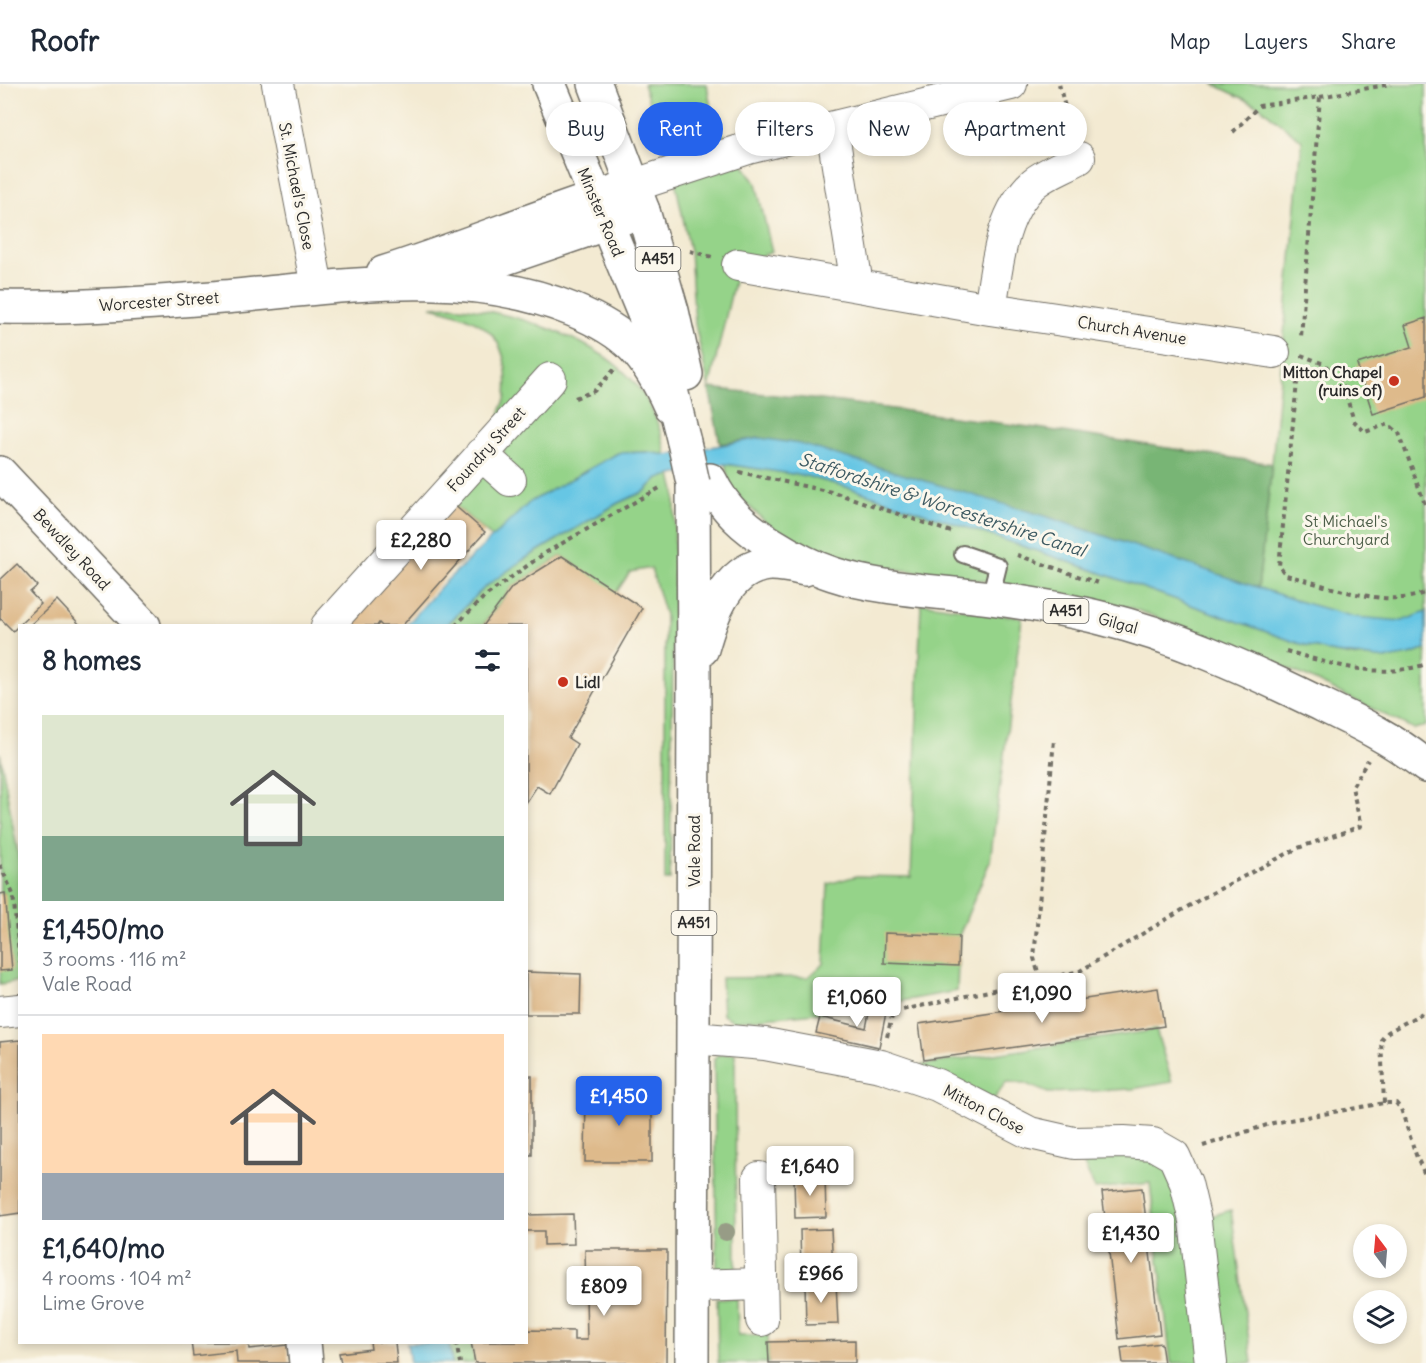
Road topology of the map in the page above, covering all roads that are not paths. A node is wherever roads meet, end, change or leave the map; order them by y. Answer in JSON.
{"nodes":[{"id":1,"x":278,"y":84,"type":"edge"},
{"id":2,"x":549,"y":84,"type":"edge"},
{"id":3,"x":596,"y":84,"type":"edge"},
{"id":4,"x":1011,"y":84,"type":"edge"},
{"id":5,"x":835,"y":127,"type":"edge"},
{"id":6,"x":835,"y":147,"type":"edge"},
{"id":7,"x":735,"y":152,"type":"edge"},
{"id":8,"x":1079,"y":158,"type":"road end"},
{"id":9,"x":639,"y":198,"type":"junction"},
{"id":10,"x":601,"y":210,"type":"junction"},
{"id":11,"x":738,"y":265,"type":"dead end"},
{"id":12,"x":424,"y":283,"type":"junction"},
{"id":13,"x":857,"y":285,"type":"junction"},
{"id":14,"x":317,"y":287,"type":"junction"},
{"id":15,"x":0,"y":307,"type":"edge"},
{"id":16,"x":990,"y":309,"type":"junction"},
{"id":17,"x":1293,"y":354,"type":"road end"},
{"id":18,"x":550,"y":379,"type":"dead end"},
{"id":19,"x":689,"y":439,"type":"junction"},
{"id":20,"x":481,"y":454,"type":"junction"},
{"id":21,"x":0,"y":472,"type":"edge"},
{"id":22,"x":703,"y":479,"type":"junction"},
{"id":23,"x":510,"y":480,"type":"dead end"},
{"id":24,"x":963,"y":554,"type":"dead end"},
{"id":25,"x":834,"y":574,"type":"junction"},
{"id":26,"x":990,"y":598,"type":"junction"},
{"id":27,"x":142,"y":624,"type":"edge"},
{"id":28,"x":329,"y":624,"type":"edge"},
{"id":29,"x":694,"y":674,"type":"junction"},
{"id":30,"x":1426,"y":766,"type":"edge"},
{"id":31,"x":18,"y":1010,"type":"edge"},
{"id":32,"x":0,"y":1012,"type":"edge"},
{"id":33,"x":693,"y":1038,"type":"junction"},
{"id":34,"x":759,"y":1178,"type":"dead end"},
{"id":35,"x":761,"y":1284,"type":"junction"},
{"id":36,"x":692,"y":1286,"type":"junction"},
{"id":37,"x":762,"y":1320,"type":"dead end"},
{"id":38,"x":303,"y":1344,"type":"edge"},
{"id":39,"x":306,"y":1363,"type":"edge"},
{"id":40,"x":692,"y":1363,"type":"edge"},
{"id":41,"x":1211,"y":1363,"type":"edge"}],
"edges":[{"from":1,"to":14,"type":"street","name":"St. Michael's Close"},
{"from":2,"to":10,"type":"main road","name":"Minster Road","number":"A451"},
{"from":3,"to":9,"type":"main road","number":"A451"},
{"from":4,"to":5,"type":"street"},
{"from":6,"to":13,"type":"street"},
{"from":7,"to":9,"type":"street"},
{"from":8,"to":16,"type":"street"},
{"from":9,"to":10,"type":"main road"},
{"from":9,"to":19,"type":"main road","number":"A451"},
{"from":10,"to":12,"type":"main road","name":"Worcester Street"},
{"from":10,"to":14,"type":"main road","name":"Worcester Street"},
{"from":10,"to":19,"type":"main road","name":"Minster Road","number":"A451"},
{"from":11,"to":13,"type":"street","name":"Church Avenue"},
{"from":12,"to":14,"type":"main road","name":"Worcester Street"},
{"from":12,"to":19,"type":"main road","name":"Worcester Street"},
{"from":13,"to":16,"type":"street","name":"Church Avenue"},
{"from":14,"to":15,"type":"main road","name":"Worcester Street"},
{"from":16,"to":17,"type":"street","name":"Church Avenue"},
{"from":18,"to":20,"type":"street","name":"Foundry Street"},
{"from":19,"to":22,"type":"main road","number":"A451","bridge":true},
{"from":20,"to":23,"type":"street"},
{"from":20,"to":28,"type":"street","name":"Foundry Street"},
{"from":21,"to":27,"type":"main road","name":"Bewdley Road"},
{"from":22,"to":25,"type":"main road","name":"Gilgal","number":"A451"},
{"from":22,"to":29,"type":"main road","name":"Vale Road","number":"A451"},
{"from":24,"to":26,"type":"lane"},
{"from":25,"to":26,"type":"main road","name":"Gilgal","number":"A451"},
{"from":25,"to":29,"type":"main road"},
{"from":26,"to":30,"type":"main road","name":"Gilgal","number":"A451"},
{"from":29,"to":33,"type":"main road","name":"Vale Road","number":"A451"},
{"from":31,"to":32,"type":"street"},
{"from":33,"to":36,"type":"main road","name":"Vale Road","number":"A451"},
{"from":33,"to":41,"type":"street","name":"Mitton Close"},
{"from":34,"to":35,"type":"street"},
{"from":35,"to":36,"type":"street"},
{"from":35,"to":37,"type":"street"},
{"from":36,"to":40,"type":"main road","name":"Vale Road","number":"A451"},
{"from":38,"to":39,"type":"main road"}]}
